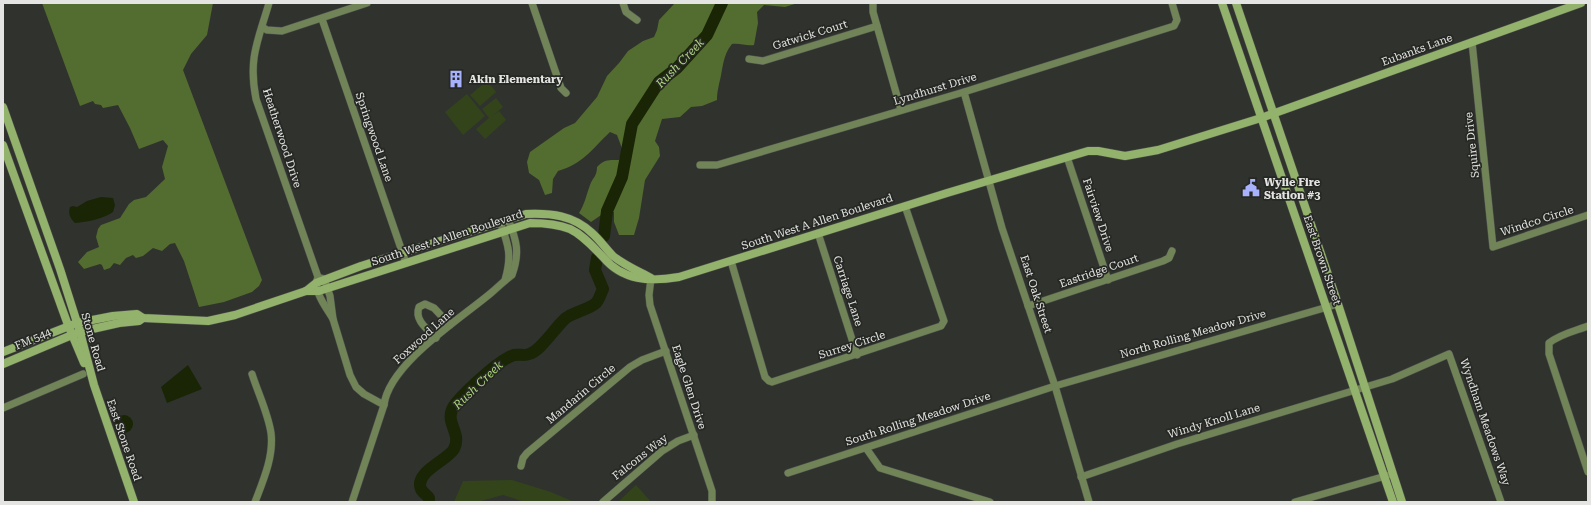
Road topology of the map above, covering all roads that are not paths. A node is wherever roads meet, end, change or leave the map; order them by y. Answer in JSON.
{"nodes":[{"id":1,"x":269,"y":3,"type":"edge"},
{"id":2,"x":367,"y":3,"type":"edge"},
{"id":3,"x":532,"y":3,"type":"edge"},
{"id":4,"x":623,"y":3,"type":"edge"},
{"id":5,"x":873,"y":3,"type":"edge"},
{"id":6,"x":1172,"y":3,"type":"edge"},
{"id":7,"x":1222,"y":3,"type":"edge"},
{"id":8,"x":1236,"y":3,"type":"edge"},
{"id":9,"x":1581,"y":3,"type":"edge"},
{"id":10,"x":322,"y":19,"type":"junction"},
{"id":11,"x":637,"y":20,"type":"dead end"},
{"id":12,"x":877,"y":26,"type":"junction"},
{"id":13,"x":262,"y":27,"type":"junction"},
{"id":14,"x":1472,"y":42,"type":"junction"},
{"id":15,"x":749,"y":59,"type":"dead end"},
{"id":16,"x":964,"y":92,"type":"junction"},
{"id":17,"x":566,"y":93,"type":"dead end"},
{"id":18,"x":3,"y":108,"type":"edge"},
{"id":19,"x":901,"y":110,"type":"junction"},
{"id":20,"x":1274,"y":113,"type":"junction"},
{"id":21,"x":1262,"y":118,"type":"junction"},
{"id":22,"x":3,"y":145,"type":"edge"},
{"id":23,"x":1067,"y":157,"type":"junction"},
{"id":24,"x":700,"y":165,"type":"dead end"},
{"id":25,"x":989,"y":180,"type":"junction"},
{"id":26,"x":905,"y":206,"type":"junction"},
{"id":27,"x":1588,"y":216,"type":"edge"},
{"id":28,"x":508,"y":219,"type":"junction"},
{"id":29,"x":500,"y":222,"type":"junction"},
{"id":30,"x":512,"y":229,"type":"junction"},
{"id":31,"x":503,"y":231,"type":"junction"},
{"id":32,"x":818,"y":233,"type":"junction"},
{"id":33,"x":48,"y":237,"type":"junction"},
{"id":34,"x":38,"y":241,"type":"junction"},
{"id":35,"x":1493,"y":247,"type":"joint"},
{"id":36,"x":1172,"y":251,"type":"dead end"},
{"id":37,"x":403,"y":253,"type":"junction"},
{"id":38,"x":731,"y":261,"type":"junction"},
{"id":39,"x":406,"y":263,"type":"junction"},
{"id":40,"x":651,"y":278,"type":"junction"},
{"id":41,"x":319,"y":280,"type":"junction"},
{"id":42,"x":505,"y":280,"type":"junction"},
{"id":43,"x":1108,"y":280,"type":"junction"},
{"id":44,"x":327,"y":288,"type":"junction"},
{"id":45,"x":306,"y":291,"type":"junction"},
{"id":46,"x":319,"y":292,"type":"junction"},
{"id":47,"x":1338,"y":304,"type":"junction"},
{"id":48,"x":1028,"y":306,"type":"junction"},
{"id":49,"x":1326,"y":307,"type":"junction"},
{"id":50,"x":143,"y":318,"type":"junction"},
{"id":51,"x":333,"y":319,"type":"junction"},
{"id":52,"x":77,"y":323,"type":"junction"},
{"id":53,"x":68,"y":325,"type":"junction"},
{"id":54,"x":450,"y":325,"type":"junction"},
{"id":55,"x":1588,"y":326,"type":"edge"},
{"id":56,"x":80,"y":332,"type":"junction"},
{"id":57,"x":72,"y":335,"type":"junction"},
{"id":58,"x":436,"y":338,"type":"junction"},
{"id":59,"x":666,"y":351,"type":"junction"},
{"id":60,"x":3,"y":352,"type":"edge"},
{"id":61,"x":857,"y":355,"type":"junction"},
{"id":62,"x":3,"y":364,"type":"edge"},
{"id":63,"x":83,"y":374,"type":"dead end"},
{"id":64,"x":252,"y":374,"type":"dead end"},
{"id":65,"x":94,"y":385,"type":"junction"},
{"id":66,"x":1055,"y":386,"type":"junction"},
{"id":67,"x":1365,"y":387,"type":"junction"},
{"id":68,"x":1354,"y":390,"type":"junction"},
{"id":69,"x":384,"y":405,"type":"junction"},
{"id":70,"x":3,"y":408,"type":"edge"},
{"id":71,"x":694,"y":436,"type":"junction"},
{"id":72,"x":866,"y":448,"type":"junction"},
{"id":73,"x":522,"y":466,"type":"dead end"},
{"id":74,"x":1588,"y":472,"type":"edge"},
{"id":75,"x":788,"y":473,"type":"dead end"},
{"id":76,"x":1393,"y":473,"type":"junction"},
{"id":77,"x":1384,"y":476,"type":"junction"},
{"id":78,"x":1080,"y":477,"type":"junction"},
{"id":79,"x":134,"y":502,"type":"edge"},
{"id":80,"x":255,"y":502,"type":"edge"},
{"id":81,"x":352,"y":502,"type":"edge"},
{"id":82,"x":603,"y":502,"type":"edge"},
{"id":83,"x":712,"y":502,"type":"edge"},
{"id":84,"x":990,"y":502,"type":"edge"},
{"id":85,"x":1089,"y":502,"type":"edge"},
{"id":86,"x":1295,"y":502,"type":"edge"},
{"id":87,"x":1393,"y":502,"type":"edge"},
{"id":88,"x":1402,"y":502,"type":"edge"},
{"id":89,"x":1501,"y":502,"type":"edge"}],
"edges":[{"from":1,"to":13,"type":"street","name":"Heatherwood Drive"},
{"from":2,"to":10,"type":"street"},
{"from":3,"to":17,"type":"street"},
{"from":4,"to":11,"type":"street"},
{"from":5,"to":12,"type":"street"},
{"from":6,"to":16,"type":"street","name":"Lyndhurst Drive"},
{"from":7,"to":21,"type":"street","name":"East Brown Street"},
{"from":8,"to":20,"type":"street","name":"East Brown Street"},
{"from":9,"to":14,"type":"street","name":"Eubanks Lane"},
{"from":10,"to":13,"type":"street"},
{"from":10,"to":37,"type":"street","name":"Springwood Lane"},
{"from":12,"to":15,"type":"street","name":"Gatwick Court"},
{"from":12,"to":19,"type":"street"},
{"from":13,"to":41,"type":"street","name":"Heatherwood Drive"},
{"from":14,"to":20,"type":"street","name":"Eubanks Lane"},
{"from":14,"to":35,"type":"street","name":"Squire Drive"},
{"from":16,"to":19,"type":"street","name":"Lyndhurst Drive"},
{"from":16,"to":25,"type":"street","name":"East Oak Street"},
{"from":18,"to":33,"type":"street","name":"Stone Road"},
{"from":19,"to":24,"type":"street","name":"Lyndhurst Drive"},
{"from":20,"to":21,"type":"street","name":"Eubanks Lane"},
{"from":20,"to":47,"type":"street","name":"East Brown Street"},
{"from":21,"to":23,"type":"street","name":"Eubanks Lane"},
{"from":21,"to":49,"type":"street","name":"East Brown Street"},
{"from":22,"to":34,"type":"street","name":"Stone Road"},
{"from":23,"to":25,"type":"street","name":"South West A Allen Boulevard"},
{"from":23,"to":43,"type":"street","name":"Fairview Drive"},
{"from":25,"to":26,"type":"street","name":"South West A Allen Boulevard"},
{"from":25,"to":48,"type":"street","name":"East Oak Street"},
{"from":26,"to":32,"type":"street","name":"South West A Allen Boulevard"},
{"from":26,"to":61,"type":"street","name":"Surrey Circle"},
{"from":27,"to":35,"type":"street","name":"Windco Circle"},
{"from":28,"to":29,"type":"street","name":"South West A Allen Boulevard"},
{"from":28,"to":30,"type":"street","name":"Foxwood Lane"},
{"from":28,"to":40,"type":"street","name":"South West A Allen Boulevard"},
{"from":29,"to":31,"type":"street"},
{"from":29,"to":37,"type":"street","name":"South West A Allen Boulevard"},
{"from":30,"to":31,"type":"street","name":"South West A Allen Boulevard"},
{"from":30,"to":40,"type":"street","name":"South West A Allen Boulevard"},
{"from":30,"to":42,"type":"street","name":"Foxwood Lane"},
{"from":31,"to":39,"type":"street","name":"South West A Allen Boulevard"},
{"from":31,"to":42,"type":"street"},
{"from":32,"to":38,"type":"street","name":"South West A Allen Boulevard"},
{"from":32,"to":61,"type":"street","name":"Carriage Lane"},
{"from":33,"to":34,"type":"street"},
{"from":33,"to":52,"type":"street","name":"Stone Road"},
{"from":34,"to":53,"type":"street","name":"Stone Road"},
{"from":36,"to":43,"type":"street","name":"Eastridge Court"},
{"from":37,"to":39,"type":"street","name":"Springwood Lane"},
{"from":37,"to":41,"type":"street","name":"South West A Allen Boulevard"},
{"from":38,"to":40,"type":"street","name":"South West A Allen Boulevard"},
{"from":38,"to":61,"type":"street","name":"Surrey Circle"},
{"from":39,"to":44,"type":"street","name":"South West A Allen Boulevard"},
{"from":40,"to":59,"type":"street","name":"Eagle Glen Drive"},
{"from":41,"to":44,"type":"street","name":"Heatherwood Drive"},
{"from":41,"to":45,"type":"street"},
{"from":41,"to":46,"type":"street","name":"Heatherwood Drive"},
{"from":42,"to":54,"type":"street","name":"Foxwood Lane"},
{"from":43,"to":48,"type":"street","name":"Eastridge Court"},
{"from":44,"to":46,"type":"street","name":"South West A Allen Boulevard"},
{"from":44,"to":51,"type":"street","name":"Heatherwood Drive"},
{"from":45,"to":46,"type":"street"},
{"from":45,"to":50,"type":"street"},
{"from":46,"to":51,"type":"street","name":"Heatherwood Drive"},
{"from":47,"to":49,"type":"street","name":"North Rolling Meadow Drive"},
{"from":47,"to":67,"type":"street","name":"East Brown Street"},
{"from":48,"to":66,"type":"street","name":"East Oak Street"},
{"from":49,"to":66,"type":"street","name":"North Rolling Meadow Drive"},
{"from":49,"to":68,"type":"street","name":"East Brown Street"},
{"from":50,"to":52,"type":"street"},
{"from":50,"to":56,"type":"street"},
{"from":51,"to":69,"type":"street","name":"Heatherwood Drive"},
{"from":52,"to":53,"type":"street","name":"FM 544"},
{"from":52,"to":56,"type":"street","name":"Stone Road"},
{"from":53,"to":57,"type":"street","name":"Stone Road"},
{"from":53,"to":60,"type":"street","name":"FM 544"},
{"from":54,"to":58,"type":"street","name":"Foxwood Lane"},
{"from":54,"to":58,"type":"street"},
{"from":55,"to":74,"type":"street"},
{"from":56,"to":57,"type":"street","name":"FM 544"},
{"from":56,"to":65,"type":"street","name":"Stone Road"},
{"from":57,"to":62,"type":"street","name":"FM 544"},
{"from":57,"to":65,"type":"street","name":"Stone Road"},
{"from":58,"to":69,"type":"street","name":"Foxwood Lane"},
{"from":59,"to":71,"type":"street","name":"Eagle Glen Drive"},
{"from":59,"to":73,"type":"street","name":"Mandarin Circle"},
{"from":63,"to":70,"type":"street"},
{"from":64,"to":80,"type":"street"},
{"from":65,"to":79,"type":"street","name":"East Stone Road"},
{"from":66,"to":72,"type":"street","name":"South Rolling Meadow Drive"},
{"from":66,"to":78,"type":"street","name":"East Oak Street"},
{"from":67,"to":68,"type":"street","name":"Wyndham Meadows Way"},
{"from":67,"to":76,"type":"street","name":"East Brown Street"},
{"from":67,"to":89,"type":"street","name":"Wyndham Meadows Way"},
{"from":68,"to":77,"type":"street","name":"East Brown Street"},
{"from":68,"to":78,"type":"street","name":"Windy Knoll Lane"},
{"from":69,"to":81,"type":"street","name":"Foxwood Lane"},
{"from":71,"to":82,"type":"street","name":"Falcons Way"},
{"from":71,"to":83,"type":"street","name":"Eagle Glen Drive"},
{"from":72,"to":75,"type":"street","name":"South Rolling Meadow Drive"},
{"from":72,"to":84,"type":"street"},
{"from":76,"to":77,"type":"street"},
{"from":76,"to":88,"type":"street","name":"East Brown Street"},
{"from":77,"to":86,"type":"street"},
{"from":77,"to":87,"type":"street","name":"East Brown Street"},
{"from":78,"to":85,"type":"street","name":"East Oak Street"}]}
